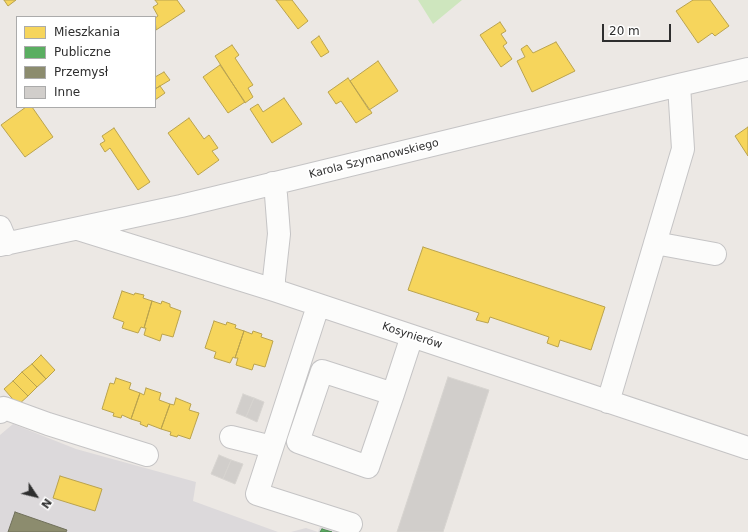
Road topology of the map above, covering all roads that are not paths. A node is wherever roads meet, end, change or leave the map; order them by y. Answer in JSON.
{"nodes":[{"id":1,"x":748,"y":69,"type":"edge"},
{"id":2,"x":679,"y":85,"type":"junction"},
{"id":3,"x":273,"y":183,"type":"junction"},
{"id":4,"x":76,"y":228,"type":"junction"},
{"id":5,"x":2,"y":239,"type":"edge"},
{"id":6,"x":655,"y":243,"type":"junction"},
{"id":7,"x":715,"y":254,"type":"dead end"},
{"id":8,"x":274,"y":290,"type":"junction"},
{"id":9,"x":318,"y":306,"type":"junction"},
{"id":10,"x":412,"y":336,"type":"junction"},
{"id":11,"x":392,"y":394,"type":"junction"},
{"id":12,"x":608,"y":402,"type":"junction"},
{"id":13,"x":0,"y":412,"type":"edge"},
{"id":14,"x":231,"y":437,"type":"dead end"},
{"id":15,"x":272,"y":447,"type":"junction"},
{"id":16,"x":748,"y":448,"type":"edge"},
{"id":17,"x":147,"y":456,"type":"dead end"},
{"id":18,"x":351,"y":524,"type":"dead end"}],
"edges":[{"from":1,"to":2,"type":"street","name":"Karola Szymanowskiego"},
{"from":2,"to":3,"type":"street","name":"Karola Szymanowskiego"},
{"from":2,"to":6,"type":"street"},
{"from":3,"to":4,"type":"street","name":"Karola Szymanowskiego"},
{"from":3,"to":8,"type":"street"},
{"from":4,"to":5,"type":"street","name":"Karola Szymanowskiego"},
{"from":4,"to":8,"type":"street","name":"Kosynierów"},
{"from":6,"to":7,"type":"street"},
{"from":6,"to":12,"type":"street"},
{"from":8,"to":9,"type":"street","name":"Kosynierów"},
{"from":9,"to":10,"type":"street","name":"Kosynierów"},
{"from":9,"to":15,"type":"street"},
{"from":10,"to":11,"type":"street"},
{"from":10,"to":12,"type":"street","name":"Kosynierów"},
{"from":11,"to":11,"type":"street"},
{"from":12,"to":16,"type":"street","name":"Kosynierów"},
{"from":13,"to":17,"type":"street"},
{"from":14,"to":15,"type":"street"},
{"from":15,"to":18,"type":"street"}]}
